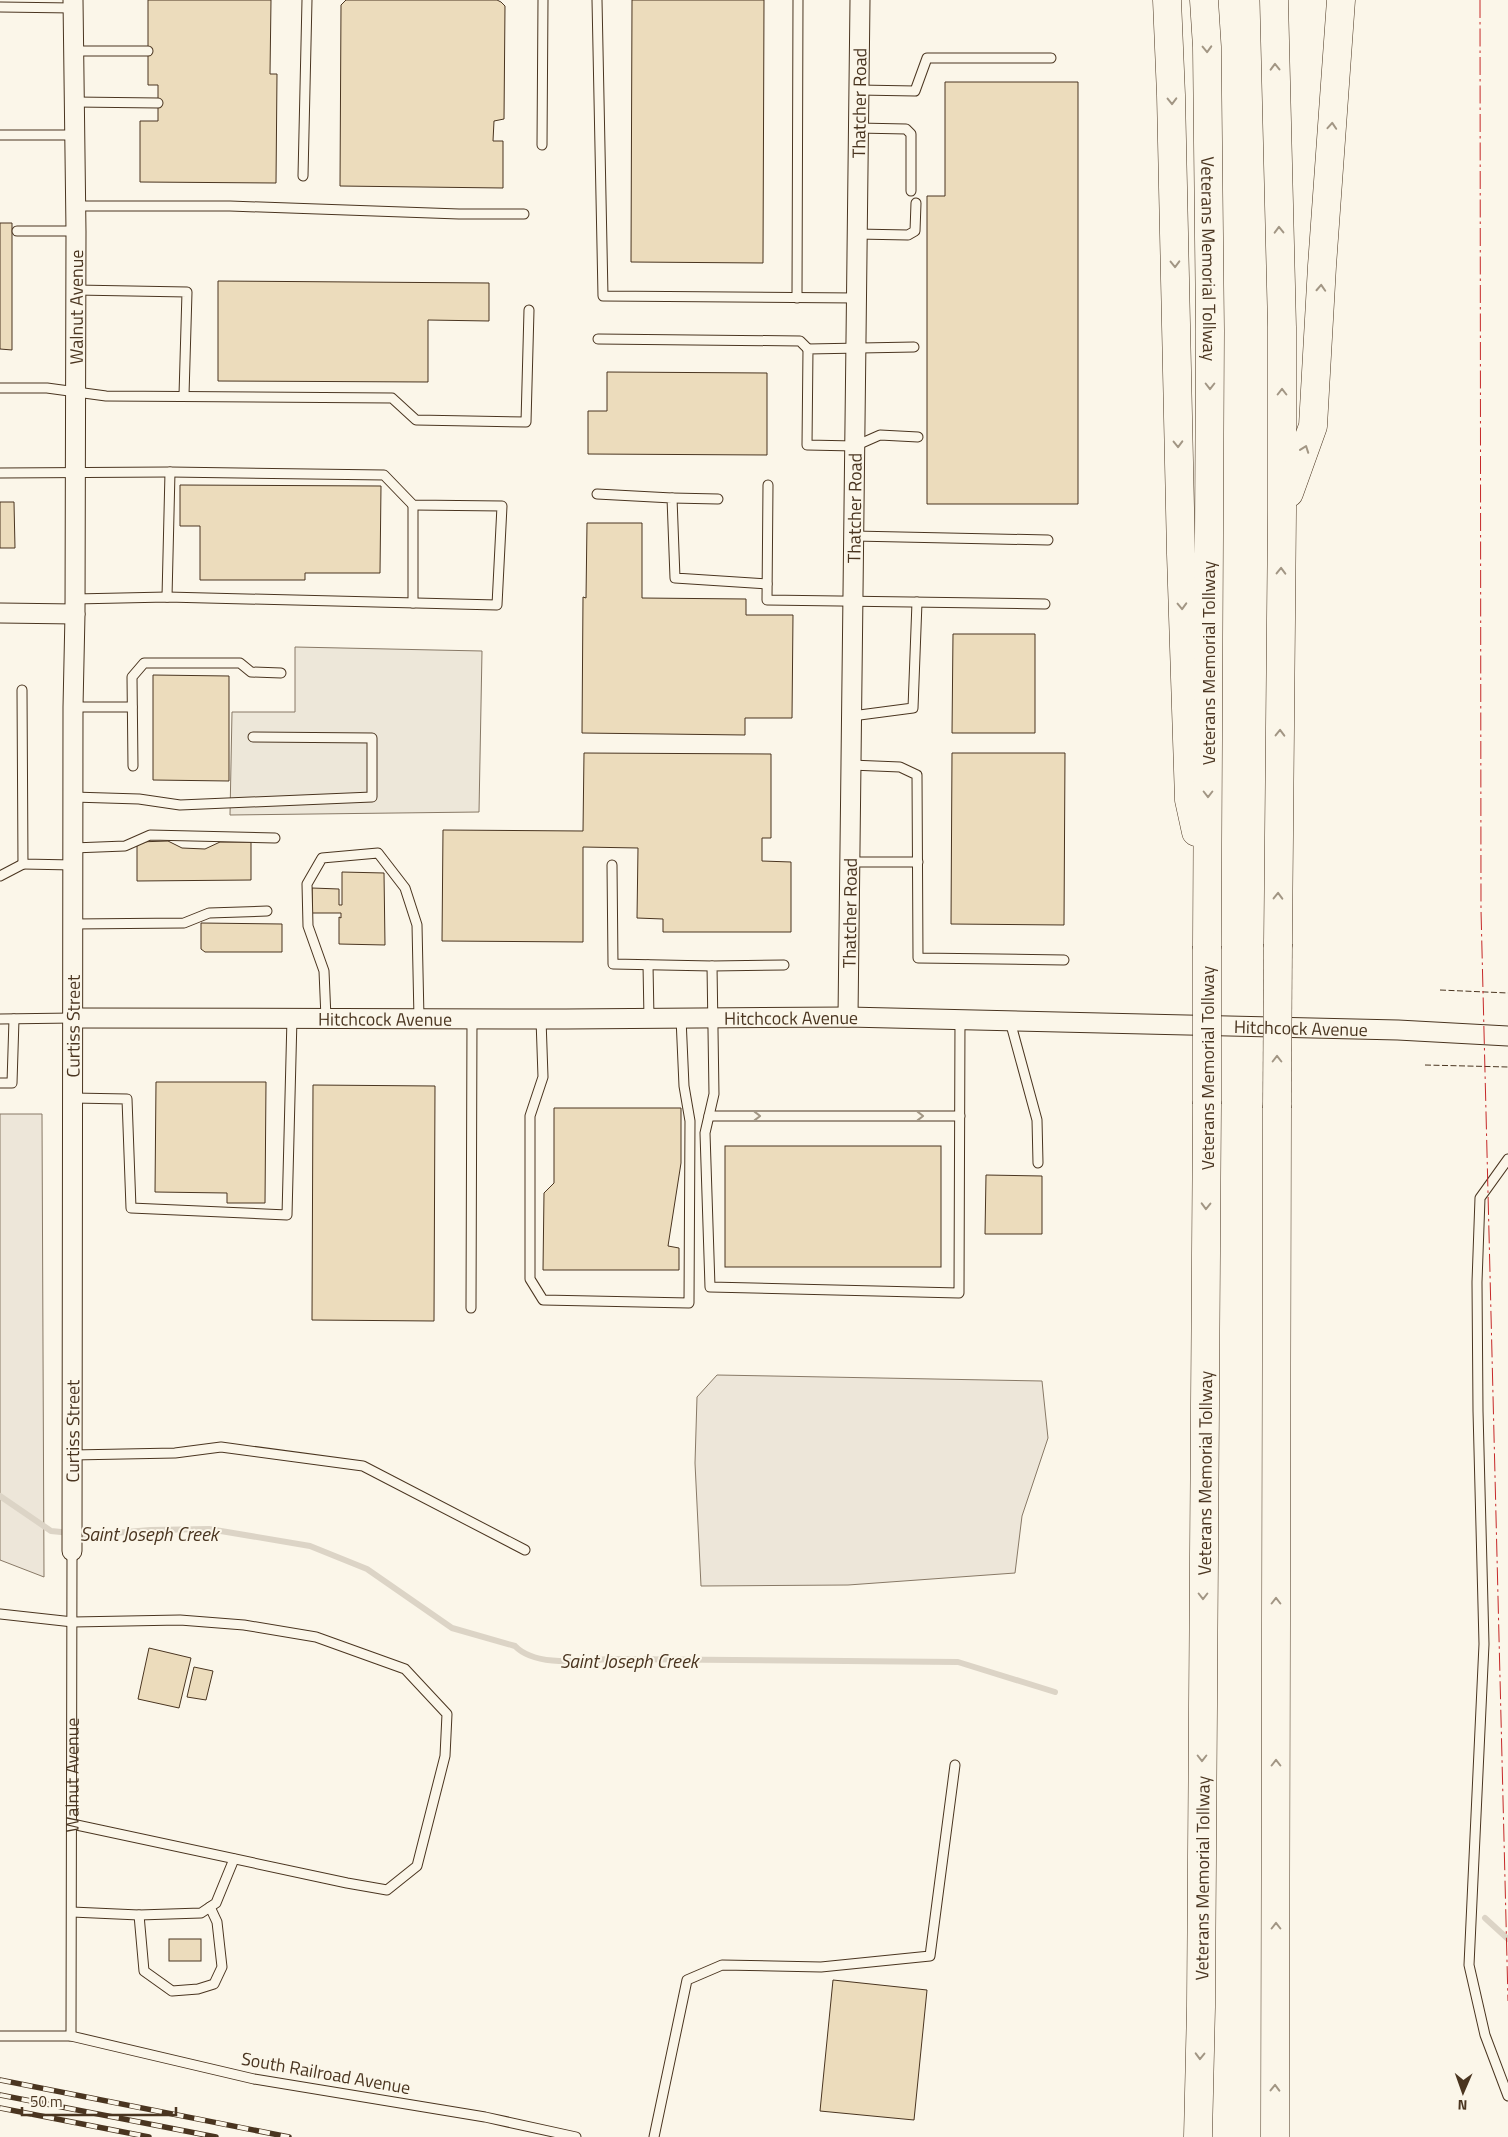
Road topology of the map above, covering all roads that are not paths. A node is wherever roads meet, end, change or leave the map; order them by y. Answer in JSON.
{"nodes":[{"id":1,"x":307,"y":0,"type":"edge"},
{"id":2,"x":543,"y":0,"type":"edge"},
{"id":3,"x":597,"y":0,"type":"edge"},
{"id":4,"x":798,"y":0,"type":"edge"},
{"id":5,"x":860,"y":0,"type":"edge"},
{"id":6,"x":1167,"y":0,"type":"edge"},
{"id":7,"x":1204,"y":0,"type":"edge"},
{"id":8,"x":1274,"y":0,"type":"edge"},
{"id":9,"x":1341,"y":0,"type":"edge"},
{"id":10,"x":73,"y":4,"type":"edge"},
{"id":11,"x":0,"y":7,"type":"edge"},
{"id":12,"x":74,"y":51,"type":"junction"},
{"id":13,"x":148,"y":51,"type":"dead end"},
{"id":14,"x":1051,"y":58,"type":"dead end"},
{"id":15,"x":859,"y":90,"type":"junction"},
{"id":16,"x":75,"y":102,"type":"junction"},
{"id":17,"x":158,"y":103,"type":"dead end"},
{"id":18,"x":858,"y":128,"type":"junction"},
{"id":19,"x":0,"y":135,"type":"edge"},
{"id":20,"x":75,"y":135,"type":"junction"},
{"id":21,"x":542,"y":145,"type":"dead end"},
{"id":22,"x":304,"y":176,"type":"dead end"},
{"id":23,"x":910,"y":191,"type":"dead end"},
{"id":24,"x":916,"y":203,"type":"dead end"},
{"id":25,"x":76,"y":206,"type":"junction"},
{"id":26,"x":524,"y":214,"type":"dead end"},
{"id":27,"x":17,"y":231,"type":"dead end"},
{"id":28,"x":76,"y":231,"type":"junction"},
{"id":29,"x":857,"y":234,"type":"junction"},
{"id":30,"x":76,"y":290,"type":"junction"},
{"id":31,"x":797,"y":298,"type":"junction"},
{"id":32,"x":856,"y":298,"type":"junction"},
{"id":33,"x":529,"y":310,"type":"dead end"},
{"id":34,"x":598,"y":339,"type":"dead end"},
{"id":35,"x":914,"y":347,"type":"dead end"},
{"id":36,"x":856,"y":348,"type":"junction"},
{"id":37,"x":808,"y":349,"type":"junction"},
{"id":38,"x":0,"y":388,"type":"edge"},
{"id":39,"x":75,"y":392,"type":"junction"},
{"id":40,"x":184,"y":395,"type":"junction"},
{"id":41,"x":918,"y":436,"type":"dead end"},
{"id":42,"x":855,"y":446,"type":"junction"},
{"id":43,"x":170,"y":472,"type":"junction"},
{"id":44,"x":0,"y":473,"type":"edge"},
{"id":45,"x":76,"y":473,"type":"junction"},
{"id":46,"x":768,"y":485,"type":"dead end"},
{"id":47,"x":597,"y":494,"type":"dead end"},
{"id":48,"x":672,"y":498,"type":"junction"},
{"id":49,"x":718,"y":499,"type":"dead end"},
{"id":50,"x":413,"y":505,"type":"junction"},
{"id":51,"x":1282,"y":511,"type":"junction"},
{"id":52,"x":854,"y":536,"type":"junction"},
{"id":53,"x":1048,"y":540,"type":"dead end"},
{"id":54,"x":767,"y":584,"type":"junction"},
{"id":55,"x":167,"y":597,"type":"junction"},
{"id":56,"x":853,"y":601,"type":"junction"},
{"id":57,"x":917,"y":602,"type":"junction"},
{"id":58,"x":413,"y":603,"type":"junction"},
{"id":59,"x":1045,"y":604,"type":"dead end"},
{"id":60,"x":75,"y":606,"type":"junction"},
{"id":61,"x":0,"y":613,"type":"edge"},
{"id":62,"x":281,"y":673,"type":"dead end"},
{"id":63,"x":22,"y":690,"type":"dead end"},
{"id":64,"x":73,"y":707,"type":"junction"},
{"id":65,"x":132,"y":707,"type":"junction"},
{"id":66,"x":852,"y":716,"type":"junction"},
{"id":67,"x":253,"y":737,"type":"dead end"},
{"id":68,"x":851,"y":765,"type":"junction"},
{"id":69,"x":133,"y":766,"type":"dead end"},
{"id":70,"x":73,"y":797,"type":"junction"},
{"id":71,"x":275,"y":838,"type":"dead end"},
{"id":72,"x":73,"y":857,"type":"junction"},
{"id":73,"x":850,"y":862,"type":"junction"},
{"id":74,"x":918,"y":862,"type":"junction"},
{"id":75,"x":23,"y":864,"type":"junction"},
{"id":76,"x":612,"y":865,"type":"dead end"},
{"id":77,"x":0,"y":876,"type":"edge"},
{"id":78,"x":1208,"y":885,"type":"junction"},
{"id":79,"x":267,"y":911,"type":"dead end"},
{"id":80,"x":73,"y":924,"type":"junction"},
{"id":81,"x":1064,"y":960,"type":"dead end"},
{"id":82,"x":648,"y":965,"type":"junction"},
{"id":83,"x":784,"y":965,"type":"dead end"},
{"id":84,"x":712,"y":966,"type":"junction"},
{"id":85,"x":848,"y":1017,"type":"junction"},
{"id":86,"x":73,"y":1018,"type":"junction"},
{"id":87,"x":292,"y":1018,"type":"junction"},
{"id":88,"x":326,"y":1018,"type":"junction"},
{"id":89,"x":419,"y":1018,"type":"junction"},
{"id":90,"x":472,"y":1018,"type":"junction"},
{"id":91,"x":541,"y":1018,"type":"junction"},
{"id":92,"x":649,"y":1018,"type":"junction"},
{"id":93,"x":680,"y":1018,"type":"junction"},
{"id":94,"x":712,"y":1018,"type":"junction"},
{"id":95,"x":0,"y":1019,"type":"edge"},
{"id":96,"x":14,"y":1019,"type":"junction"},
{"id":97,"x":960,"y":1020,"type":"junction"},
{"id":98,"x":1010,"y":1020,"type":"junction"},
{"id":99,"x":1508,"y":1036,"type":"edge"},
{"id":100,"x":0,"y":1083,"type":"edge"},
{"id":101,"x":73,"y":1098,"type":"junction"},
{"id":102,"x":709,"y":1116,"type":"junction"},
{"id":103,"x":960,"y":1116,"type":"junction"},
{"id":104,"x":1508,"y":1159,"type":"edge"},
{"id":105,"x":1038,"y":1163,"type":"dead end"},
{"id":106,"x":471,"y":1308,"type":"dead end"},
{"id":107,"x":73,"y":1455,"type":"junction"},
{"id":108,"x":73,"y":1514,"type":"joint"},
{"id":109,"x":525,"y":1550,"type":"dead end"},
{"id":110,"x":72,"y":1551,"type":"joint"},
{"id":111,"x":0,"y":1614,"type":"edge"},
{"id":112,"x":73,"y":1622,"type":"junction"},
{"id":113,"x":954,"y":1765,"type":"dead end"},
{"id":114,"x":72,"y":1824,"type":"junction"},
{"id":115,"x":234,"y":1859,"type":"junction"},
{"id":116,"x":210,"y":1907,"type":"junction"},
{"id":117,"x":72,"y":1912,"type":"junction"},
{"id":118,"x":139,"y":1915,"type":"junction"},
{"id":119,"x":0,"y":2036,"type":"edge"},
{"id":120,"x":71,"y":2036,"type":"junction"},
{"id":121,"x":1508,"y":2096,"type":"edge"},
{"id":122,"x":1196,"y":2130,"type":"edge"},
{"id":123,"x":576,"y":2137,"type":"edge"},
{"id":124,"x":654,"y":2137,"type":"edge"},
{"id":125,"x":1275,"y":2137,"type":"edge"}],
"edges":[{"from":1,"to":22,"type":"lane"},
{"from":2,"to":21,"type":"lane"},
{"from":3,"to":31,"type":"lane"},
{"from":4,"to":31,"type":"lane"},
{"from":5,"to":15,"type":"street","name":"Thatcher Road"},
{"from":6,"to":78,"type":"highway","one_way":true},
{"from":7,"to":78,"type":"highway","name":"Veterans Memorial Tollway","one_way":true},
{"from":51,"to":8,"type":"highway","one_way":true},
{"from":51,"to":9,"type":"highway","one_way":true},
{"from":10,"to":11,"type":"lane"},
{"from":10,"to":12,"type":"street","name":"Walnut Avenue"},
{"from":12,"to":13,"type":"lane"},
{"from":12,"to":16,"type":"street","name":"Walnut Avenue"},
{"from":14,"to":15,"type":"lane"},
{"from":15,"to":18,"type":"street","name":"Thatcher Road"},
{"from":16,"to":17,"type":"lane"},
{"from":16,"to":20,"type":"street","name":"Walnut Avenue"},
{"from":18,"to":23,"type":"lane"},
{"from":18,"to":29,"type":"street","name":"Thatcher Road"},
{"from":19,"to":20,"type":"lane"},
{"from":20,"to":25,"type":"street","name":"Walnut Avenue"},
{"from":24,"to":29,"type":"lane"},
{"from":25,"to":26,"type":"lane"},
{"from":25,"to":28,"type":"street","name":"Walnut Avenue"},
{"from":27,"to":28,"type":"lane"},
{"from":28,"to":30,"type":"street","name":"Walnut Avenue"},
{"from":29,"to":32,"type":"street","name":"Thatcher Road"},
{"from":30,"to":39,"type":"street","name":"Walnut Avenue"},
{"from":30,"to":40,"type":"lane"},
{"from":31,"to":32,"type":"lane"},
{"from":32,"to":36,"type":"street","name":"Thatcher Road"},
{"from":33,"to":40,"type":"lane"},
{"from":34,"to":37,"type":"lane"},
{"from":35,"to":36,"type":"lane"},
{"from":36,"to":37,"type":"lane"},
{"from":36,"to":42,"type":"street","name":"Thatcher Road"},
{"from":37,"to":42,"type":"lane"},
{"from":38,"to":39,"type":"lane"},
{"from":39,"to":40,"type":"lane"},
{"from":39,"to":45,"type":"street","name":"Walnut Avenue"},
{"from":41,"to":42,"type":"lane"},
{"from":42,"to":52,"type":"street","name":"Thatcher Road"},
{"from":43,"to":45,"type":"lane"},
{"from":43,"to":50,"type":"lane"},
{"from":43,"to":55,"type":"lane"},
{"from":44,"to":45,"type":"lane"},
{"from":45,"to":60,"type":"street","name":"Walnut Avenue"},
{"from":46,"to":54,"type":"lane"},
{"from":47,"to":48,"type":"lane"},
{"from":48,"to":49,"type":"lane"},
{"from":48,"to":54,"type":"lane"},
{"from":50,"to":58,"type":"lane"},
{"from":50,"to":58,"type":"lane"},
{"from":125,"to":51,"type":"highway","one_way":true,"bridge":true},
{"from":52,"to":53,"type":"lane"},
{"from":52,"to":56,"type":"street","name":"Thatcher Road"},
{"from":54,"to":56,"type":"lane"},
{"from":55,"to":58,"type":"lane"},
{"from":55,"to":60,"type":"lane"},
{"from":56,"to":57,"type":"lane"},
{"from":56,"to":66,"type":"street","name":"Thatcher Road"},
{"from":57,"to":59,"type":"lane"},
{"from":57,"to":66,"type":"lane"},
{"from":60,"to":61,"type":"street"},
{"from":60,"to":64,"type":"street","name":"Curtiss Street"},
{"from":62,"to":65,"type":"lane"},
{"from":63,"to":75,"type":"lane"},
{"from":64,"to":65,"type":"lane"},
{"from":64,"to":70,"type":"street","name":"Curtiss Street"},
{"from":65,"to":69,"type":"lane"},
{"from":66,"to":68,"type":"street","name":"Thatcher Road"},
{"from":67,"to":70,"type":"lane"},
{"from":68,"to":73,"type":"street","name":"Thatcher Road"},
{"from":68,"to":74,"type":"lane"},
{"from":70,"to":72,"type":"street","name":"Curtiss Street"},
{"from":71,"to":72,"type":"lane"},
{"from":72,"to":75,"type":"lane"},
{"from":72,"to":80,"type":"street","name":"Curtiss Street"},
{"from":73,"to":74,"type":"lane"},
{"from":73,"to":85,"type":"street","name":"Thatcher Road"},
{"from":74,"to":81,"type":"lane"},
{"from":75,"to":77,"type":"lane"},
{"from":76,"to":82,"type":"lane"},
{"from":78,"to":122,"type":"highway","name":"Veterans Memorial Tollway","one_way":true,"bridge":true},
{"from":79,"to":80,"type":"lane"},
{"from":80,"to":86,"type":"street","name":"Curtiss Street"},
{"from":82,"to":84,"type":"lane"},
{"from":82,"to":92,"type":"lane"},
{"from":83,"to":84,"type":"lane"},
{"from":84,"to":94,"type":"lane"},
{"from":85,"to":94,"type":"street","name":"Hitchcock Avenue"},
{"from":85,"to":97,"type":"street","name":"Hitchcock Avenue"},
{"from":86,"to":87,"type":"street","name":"Hitchcock Avenue"},
{"from":86,"to":96,"type":"lane"},
{"from":86,"to":101,"type":"street","name":"Curtiss Street"},
{"from":87,"to":88,"type":"street","name":"Hitchcock Avenue"},
{"from":87,"to":101,"type":"lane"},
{"from":88,"to":89,"type":"street","name":"Hitchcock Avenue"},
{"from":88,"to":89,"type":"lane"},
{"from":89,"to":90,"type":"street","name":"Hitchcock Avenue"},
{"from":90,"to":91,"type":"street","name":"Hitchcock Avenue"},
{"from":90,"to":106,"type":"lane"},
{"from":91,"to":92,"type":"street","name":"Hitchcock Avenue"},
{"from":91,"to":93,"type":"lane"},
{"from":92,"to":93,"type":"street","name":"Hitchcock Avenue"},
{"from":93,"to":94,"type":"street","name":"Hitchcock Avenue"},
{"from":94,"to":102,"type":"lane"},
{"from":95,"to":96,"type":"lane"},
{"from":96,"to":100,"type":"lane"},
{"from":97,"to":98,"type":"street","name":"Hitchcock Avenue"},
{"from":97,"to":103,"type":"lane"},
{"from":98,"to":99,"type":"street","name":"Hitchcock Avenue"},
{"from":98,"to":105,"type":"lane"},
{"from":101,"to":107,"type":"street","name":"Curtiss Street"},
{"from":102,"to":103,"type":"lane","one_way":true},
{"from":102,"to":103,"type":"lane"},
{"from":104,"to":121,"type":"lane"},
{"from":107,"to":108,"type":"street","name":"Curtiss Street"},
{"from":107,"to":109,"type":"lane"},
{"from":108,"to":110,"type":"street","name":"Walnut Avenue"},
{"from":110,"to":112,"type":"lane","name":"Walnut Avenue"},
{"from":111,"to":112,"type":"lane"},
{"from":112,"to":114,"type":"lane","name":"Walnut Avenue"},
{"from":112,"to":115,"type":"lane"},
{"from":113,"to":124,"type":"lane"},
{"from":114,"to":115,"type":"lane"},
{"from":114,"to":117,"type":"lane","name":"Walnut Avenue"},
{"from":115,"to":116,"type":"lane"},
{"from":116,"to":118,"type":"lane"},
{"from":116,"to":118,"type":"lane"},
{"from":117,"to":118,"type":"lane"},
{"from":117,"to":120,"type":"lane","name":"Walnut Avenue"},
{"from":119,"to":120,"type":"lane","name":"South Railroad Avenue"},
{"from":120,"to":123,"type":"lane","name":"South Railroad Avenue"}]}
